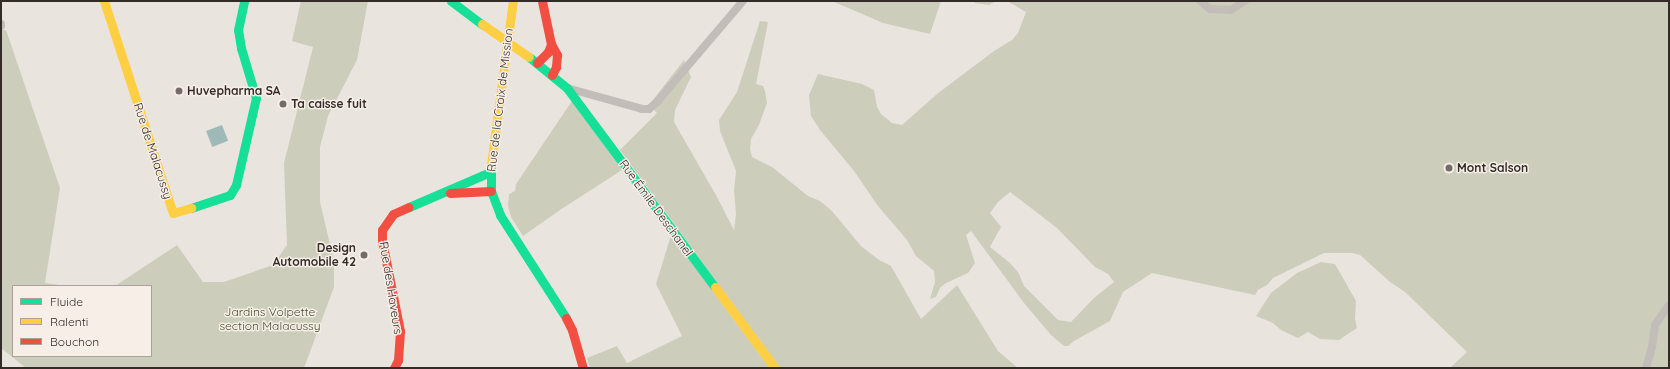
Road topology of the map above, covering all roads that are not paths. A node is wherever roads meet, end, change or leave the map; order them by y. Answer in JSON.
{"nodes":[{"id":1,"x":104,"y":1,"type":"edge"},
{"id":2,"x":244,"y":1,"type":"edge"},
{"id":3,"x":451,"y":1,"type":"edge"},
{"id":4,"x":513,"y":1,"type":"edge"},
{"id":5,"x":542,"y":1,"type":"edge"},
{"id":6,"x":743,"y":1,"type":"edge"},
{"id":7,"x":1200,"y":1,"type":"edge"},
{"id":8,"x":1246,"y":1,"type":"edge"},
{"id":9,"x":551,"y":44,"type":"junction"},
{"id":10,"x":537,"y":63,"type":"junction"},
{"id":11,"x":552,"y":75,"type":"junction"},
{"id":12,"x":567,"y":88,"type":"junction"},
{"id":13,"x":490,"y":172,"type":"junction"},
{"id":14,"x":491,"y":191,"type":"junction"},
{"id":15,"x":441,"y":195,"type":"junction"},
{"id":16,"x":1669,"y":304,"type":"edge"},
{"id":17,"x":394,"y":368,"type":"edge"},
{"id":18,"x":583,"y":368,"type":"edge"},
{"id":19,"x":775,"y":368,"type":"edge"},
{"id":20,"x":1646,"y":368,"type":"edge"}],
"edges":[{"from":1,"to":2,"type":"main road","name":"Rue de Malacussy"},
{"from":3,"to":10,"type":"main road","name":"Rue Émile Deschanel","bridge":true},
{"from":4,"to":13,"type":"main road","name":"Rue de la Croix de Mission"},
{"from":5,"to":9,"type":"main road"},
{"from":6,"to":12,"type":"street"},
{"from":7,"to":8,"type":"street"},
{"from":9,"to":10,"type":"main road"},
{"from":9,"to":11,"type":"main road"},
{"from":10,"to":11,"type":"main road","name":"Rue Émile Deschanel"},
{"from":11,"to":12,"type":"main road","name":"Rue Émile Deschanel"},
{"from":12,"to":19,"type":"main road","name":"Rue Émile Deschanel"},
{"from":13,"to":14,"type":"main road","name":"Rue de la Croix de Mission"},
{"from":13,"to":15,"type":"main road","name":"Rue des Haveurs"},
{"from":14,"to":15,"type":"main road","name":"Rue des Haveurs"},
{"from":14,"to":18,"type":"main road","name":"Rue de la Croix de Mission"},
{"from":15,"to":17,"type":"main road","name":"Rue des Haveurs"},
{"from":16,"to":20,"type":"street"}]}
